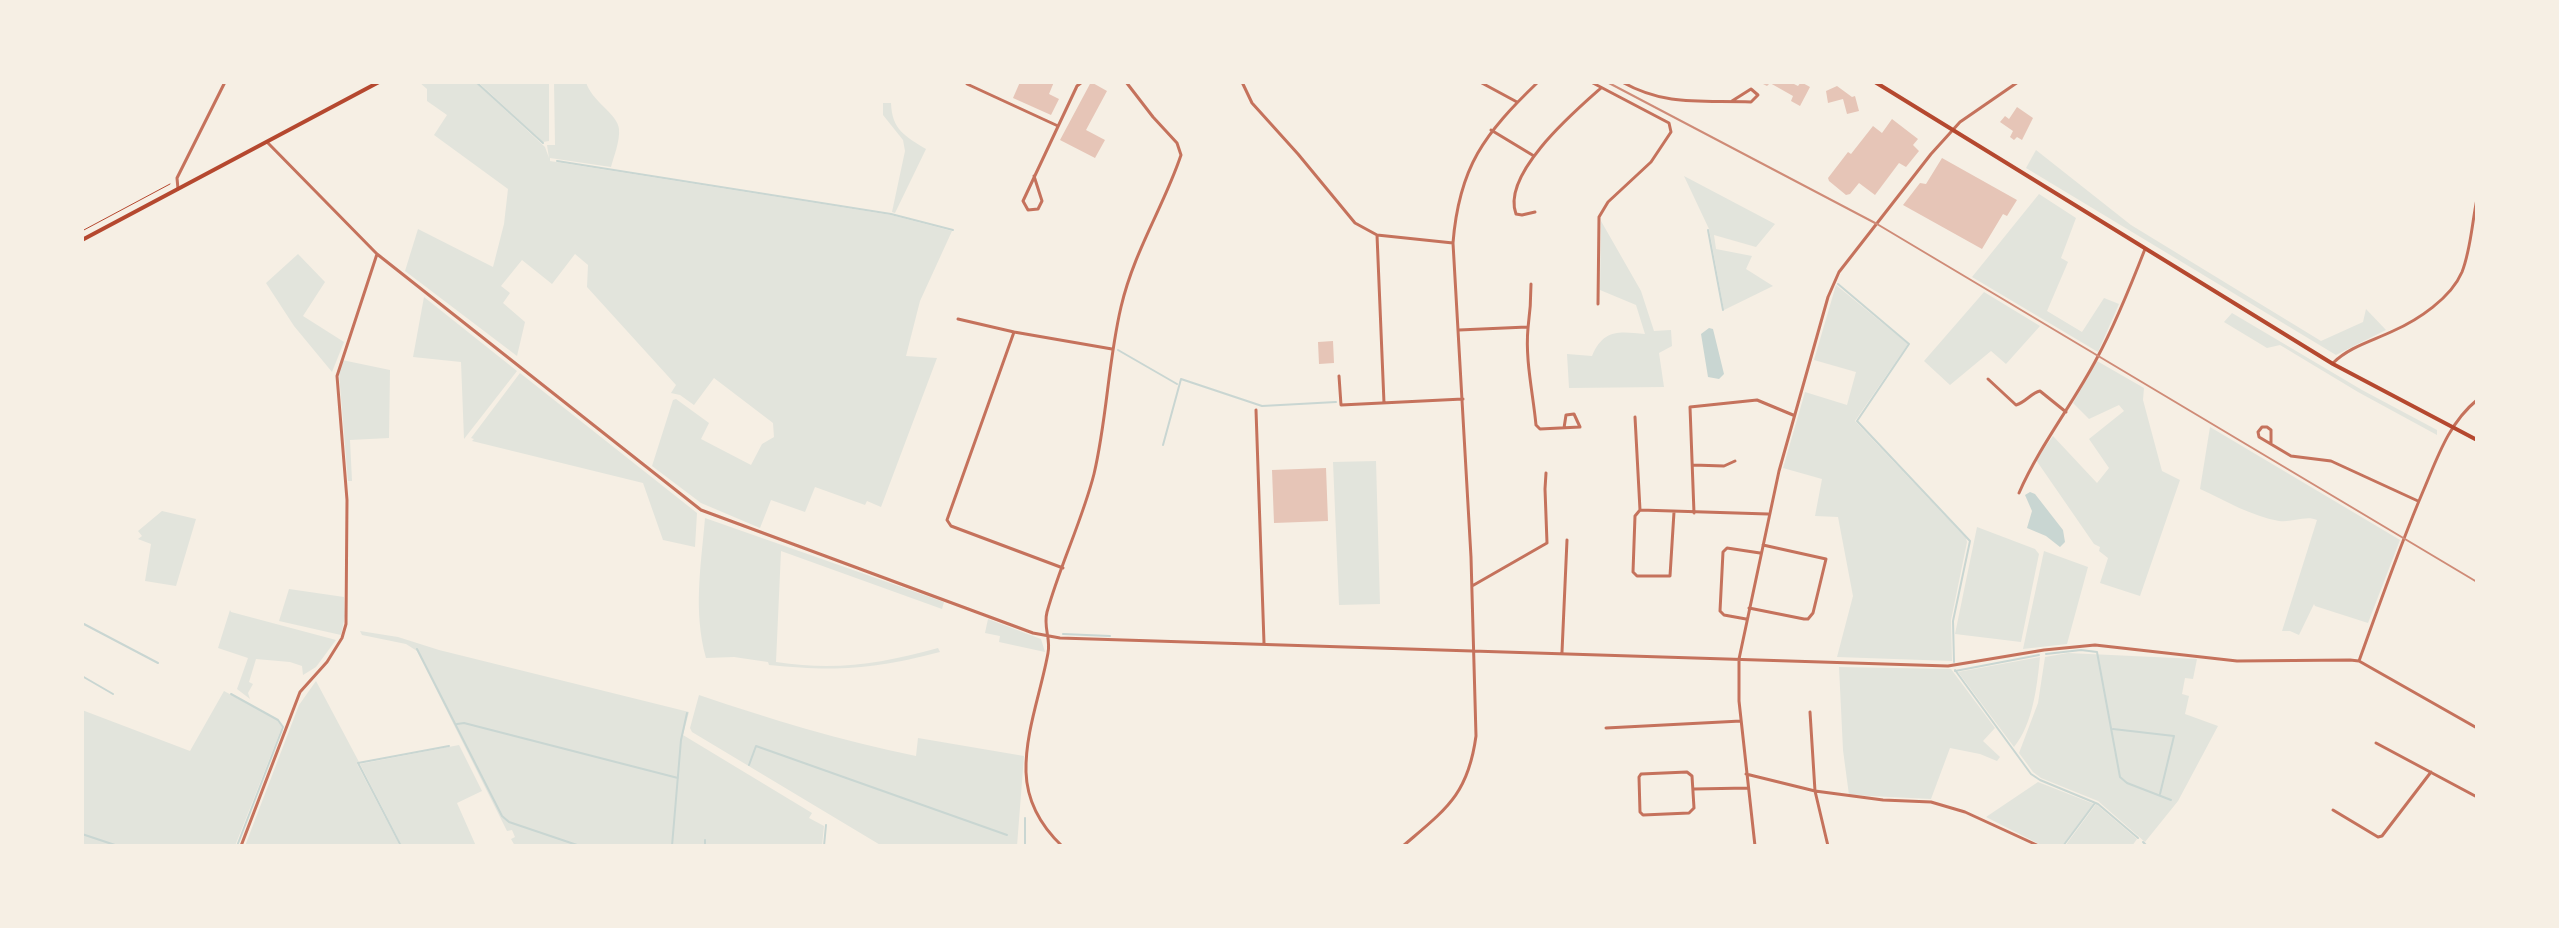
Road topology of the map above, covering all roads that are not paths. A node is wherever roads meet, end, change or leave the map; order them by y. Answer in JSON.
{"nodes":[{"id":1,"x":225,"y":82,"type":"edge"},
{"id":2,"x":379,"y":82,"type":"edge"},
{"id":3,"x":1082,"y":82,"type":"edge"},
{"id":4,"x":1126,"y":82,"type":"edge"},
{"id":5,"x":1242,"y":82,"type":"edge"},
{"id":6,"x":1480,"y":82,"type":"edge"},
{"id":7,"x":1538,"y":82,"type":"edge"},
{"id":8,"x":1591,"y":82,"type":"edge"},
{"id":9,"x":1622,"y":82,"type":"edge"},
{"id":10,"x":1875,"y":82,"type":"edge"},
{"id":11,"x":2018,"y":82,"type":"edge"},
{"id":12,"x":967,"y":84,"type":"edge"},
{"id":13,"x":1601,"y":88,"type":"junction"},
{"id":14,"x":1732,"y":101,"type":"junction"},
{"id":15,"x":1517,"y":102,"type":"junction"},
{"id":16,"x":1058,"y":126,"type":"junction"},
{"id":17,"x":1491,"y":130,"type":"junction"},
{"id":18,"x":1953,"y":130,"type":"junction"},
{"id":19,"x":267,"y":142,"type":"junction"},
{"id":20,"x":1534,"y":156,"type":"junction"},
{"id":21,"x":1034,"y":176,"type":"junction"},
{"id":22,"x":178,"y":189,"type":"junction"},
{"id":23,"x":2477,"y":199,"type":"edge"},
{"id":24,"x":1535,"y":212,"type":"dead end"},
{"id":25,"x":1377,"y":235,"type":"junction"},
{"id":26,"x":82,"y":240,"type":"edge"},
{"id":27,"x":1453,"y":243,"type":"junction"},
{"id":28,"x":2145,"y":249,"type":"junction"},
{"id":29,"x":377,"y":254,"type":"junction"},
{"id":30,"x":1531,"y":284,"type":"dead end"},
{"id":31,"x":1598,"y":304,"type":"dead end"},
{"id":32,"x":958,"y":319,"type":"dead end"},
{"id":33,"x":1528,"y":327,"type":"junction"},
{"id":34,"x":1459,"y":330,"type":"junction"},
{"id":35,"x":1014,"y":332,"type":"junction"},
{"id":36,"x":1112,"y":349,"type":"junction"},
{"id":37,"x":2333,"y":364,"type":"junction"},
{"id":38,"x":1339,"y":376,"type":"dead end"},
{"id":39,"x":1988,"y":379,"type":"dead end"},
{"id":40,"x":1463,"y":399,"type":"junction"},
{"id":41,"x":2477,"y":400,"type":"edge"},
{"id":42,"x":1384,"y":403,"type":"junction"},
{"id":43,"x":1256,"y":410,"type":"dead end"},
{"id":44,"x":2066,"y":412,"type":"junction"},
{"id":45,"x":1794,"y":416,"type":"junction"},
{"id":46,"x":1635,"y":417,"type":"dead end"},
{"id":47,"x":1564,"y":428,"type":"junction"},
{"id":48,"x":2452,"y":428,"type":"junction"},
{"id":49,"x":2477,"y":440,"type":"edge"},
{"id":50,"x":2271,"y":443,"type":"dead end"},
{"id":51,"x":1735,"y":461,"type":"dead end"},
{"id":52,"x":1693,"y":465,"type":"junction"},
{"id":53,"x":1546,"y":473,"type":"dead end"},
{"id":54,"x":2019,"y":493,"type":"dead end"},
{"id":55,"x":2419,"y":502,"type":"junction"},
{"id":56,"x":1640,"y":510,"type":"junction"},
{"id":57,"x":1674,"y":512,"type":"junction"},
{"id":58,"x":1694,"y":513,"type":"junction"},
{"id":59,"x":1768,"y":514,"type":"junction"},
{"id":60,"x":1567,"y":540,"type":"dead end"},
{"id":61,"x":1762,"y":545,"type":"junction"},
{"id":62,"x":1760,"y":553,"type":"junction"},
{"id":63,"x":1063,"y":568,"type":"junction"},
{"id":64,"x":1472,"y":586,"type":"junction"},
{"id":65,"x":1749,"y":608,"type":"junction"},
{"id":66,"x":1746,"y":619,"type":"junction"},
{"id":67,"x":1047,"y":636,"type":"junction"},
{"id":68,"x":1264,"y":643,"type":"junction"},
{"id":69,"x":1474,"y":651,"type":"junction"},
{"id":70,"x":1562,"y":652,"type":"junction"},
{"id":71,"x":1739,"y":659,"type":"junction"},
{"id":72,"x":2359,"y":661,"type":"junction"},
{"id":73,"x":1810,"y":712,"type":"dead end"},
{"id":74,"x":1741,"y":721,"type":"junction"},
{"id":75,"x":1606,"y":728,"type":"dead end"},
{"id":76,"x":2477,"y":728,"type":"edge"},
{"id":77,"x":2376,"y":743,"type":"dead end"},
{"id":78,"x":2431,"y":772,"type":"junction"},
{"id":79,"x":1746,"y":774,"type":"junction"},
{"id":80,"x":1748,"y":788,"type":"junction"},
{"id":81,"x":1694,"y":789,"type":"junction"},
{"id":82,"x":1815,"y":791,"type":"junction"},
{"id":83,"x":2477,"y":797,"type":"edge"},
{"id":84,"x":2333,"y":810,"type":"dead end"},
{"id":85,"x":241,"y":846,"type":"edge"},
{"id":86,"x":1062,"y":846,"type":"edge"},
{"id":87,"x":1403,"y":846,"type":"edge"},
{"id":88,"x":1755,"y":846,"type":"edge"},
{"id":89,"x":1827,"y":846,"type":"edge"},
{"id":90,"x":2039,"y":846,"type":"edge"}],
"edges":[{"from":1,"to":22,"type":"street"},
{"from":2,"to":19,"type":"main road"},
{"from":3,"to":16,"type":"street"},
{"from":4,"to":36,"type":"street"},
{"from":5,"to":25,"type":"street"},
{"from":6,"to":15,"type":"street"},
{"from":7,"to":15,"type":"street"},
{"from":8,"to":13,"type":"street"},
{"from":9,"to":14,"type":"street"},
{"from":10,"to":18,"type":"main road"},
{"from":11,"to":18,"type":"street"},
{"from":12,"to":16,"type":"street"},
{"from":13,"to":20,"type":"street"},
{"from":13,"to":31,"type":"street"},
{"from":14,"to":14,"type":"street"},
{"from":15,"to":17,"type":"street"},
{"from":16,"to":21,"type":"street"},
{"from":17,"to":20,"type":"street"},
{"from":17,"to":27,"type":"street"},
{"from":18,"to":28,"type":"main road"},
{"from":18,"to":45,"type":"street"},
{"from":19,"to":22,"type":"main road"},
{"from":19,"to":29,"type":"street"},
{"from":20,"to":24,"type":"street"},
{"from":21,"to":21,"type":"street"},
{"from":22,"to":26,"type":"main road"},
{"from":23,"to":37,"type":"street"},
{"from":25,"to":27,"type":"street"},
{"from":25,"to":42,"type":"street"},
{"from":27,"to":34,"type":"street"},
{"from":28,"to":37,"type":"main road"},
{"from":28,"to":44,"type":"street"},
{"from":29,"to":67,"type":"street"},
{"from":29,"to":85,"type":"street"},
{"from":30,"to":33,"type":"street"},
{"from":32,"to":35,"type":"street"},
{"from":33,"to":34,"type":"street"},
{"from":33,"to":47,"type":"street"},
{"from":34,"to":40,"type":"street"},
{"from":35,"to":36,"type":"street"},
{"from":35,"to":63,"type":"street"},
{"from":36,"to":63,"type":"street"},
{"from":37,"to":48,"type":"main road"},
{"from":38,"to":42,"type":"street"},
{"from":39,"to":44,"type":"street"},
{"from":40,"to":42,"type":"street"},
{"from":40,"to":64,"type":"street"},
{"from":41,"to":48,"type":"street"},
{"from":43,"to":68,"type":"street"},
{"from":44,"to":54,"type":"street"},
{"from":45,"to":52,"type":"street"},
{"from":45,"to":59,"type":"street"},
{"from":46,"to":56,"type":"street"},
{"from":47,"to":47,"type":"street"},
{"from":48,"to":49,"type":"main road"},
{"from":48,"to":55,"type":"street"},
{"from":50,"to":55,"type":"street"},
{"from":51,"to":52,"type":"street"},
{"from":52,"to":58,"type":"street"},
{"from":53,"to":64,"type":"street"},
{"from":55,"to":72,"type":"street"},
{"from":56,"to":57,"type":"street"},
{"from":56,"to":57,"type":"street"},
{"from":57,"to":58,"type":"street"},
{"from":58,"to":59,"type":"street"},
{"from":59,"to":61,"type":"street"},
{"from":60,"to":70,"type":"street"},
{"from":61,"to":62,"type":"street"},
{"from":61,"to":65,"type":"street"},
{"from":62,"to":65,"type":"street"},
{"from":62,"to":66,"type":"street"},
{"from":63,"to":67,"type":"street"},
{"from":64,"to":69,"type":"street"},
{"from":65,"to":66,"type":"street"},
{"from":66,"to":71,"type":"street"},
{"from":67,"to":68,"type":"street"},
{"from":67,"to":86,"type":"street"},
{"from":68,"to":69,"type":"street"},
{"from":69,"to":70,"type":"street"},
{"from":69,"to":87,"type":"street"},
{"from":70,"to":71,"type":"street"},
{"from":71,"to":72,"type":"street"},
{"from":71,"to":74,"type":"street"},
{"from":72,"to":76,"type":"street"},
{"from":73,"to":82,"type":"street"},
{"from":74,"to":75,"type":"street"},
{"from":74,"to":79,"type":"street"},
{"from":77,"to":78,"type":"street"},
{"from":78,"to":83,"type":"street"},
{"from":78,"to":84,"type":"street"},
{"from":79,"to":80,"type":"street"},
{"from":79,"to":82,"type":"street"},
{"from":80,"to":81,"type":"street"},
{"from":80,"to":88,"type":"street"},
{"from":81,"to":81,"type":"street"},
{"from":82,"to":89,"type":"street"},
{"from":82,"to":90,"type":"street"}]}
